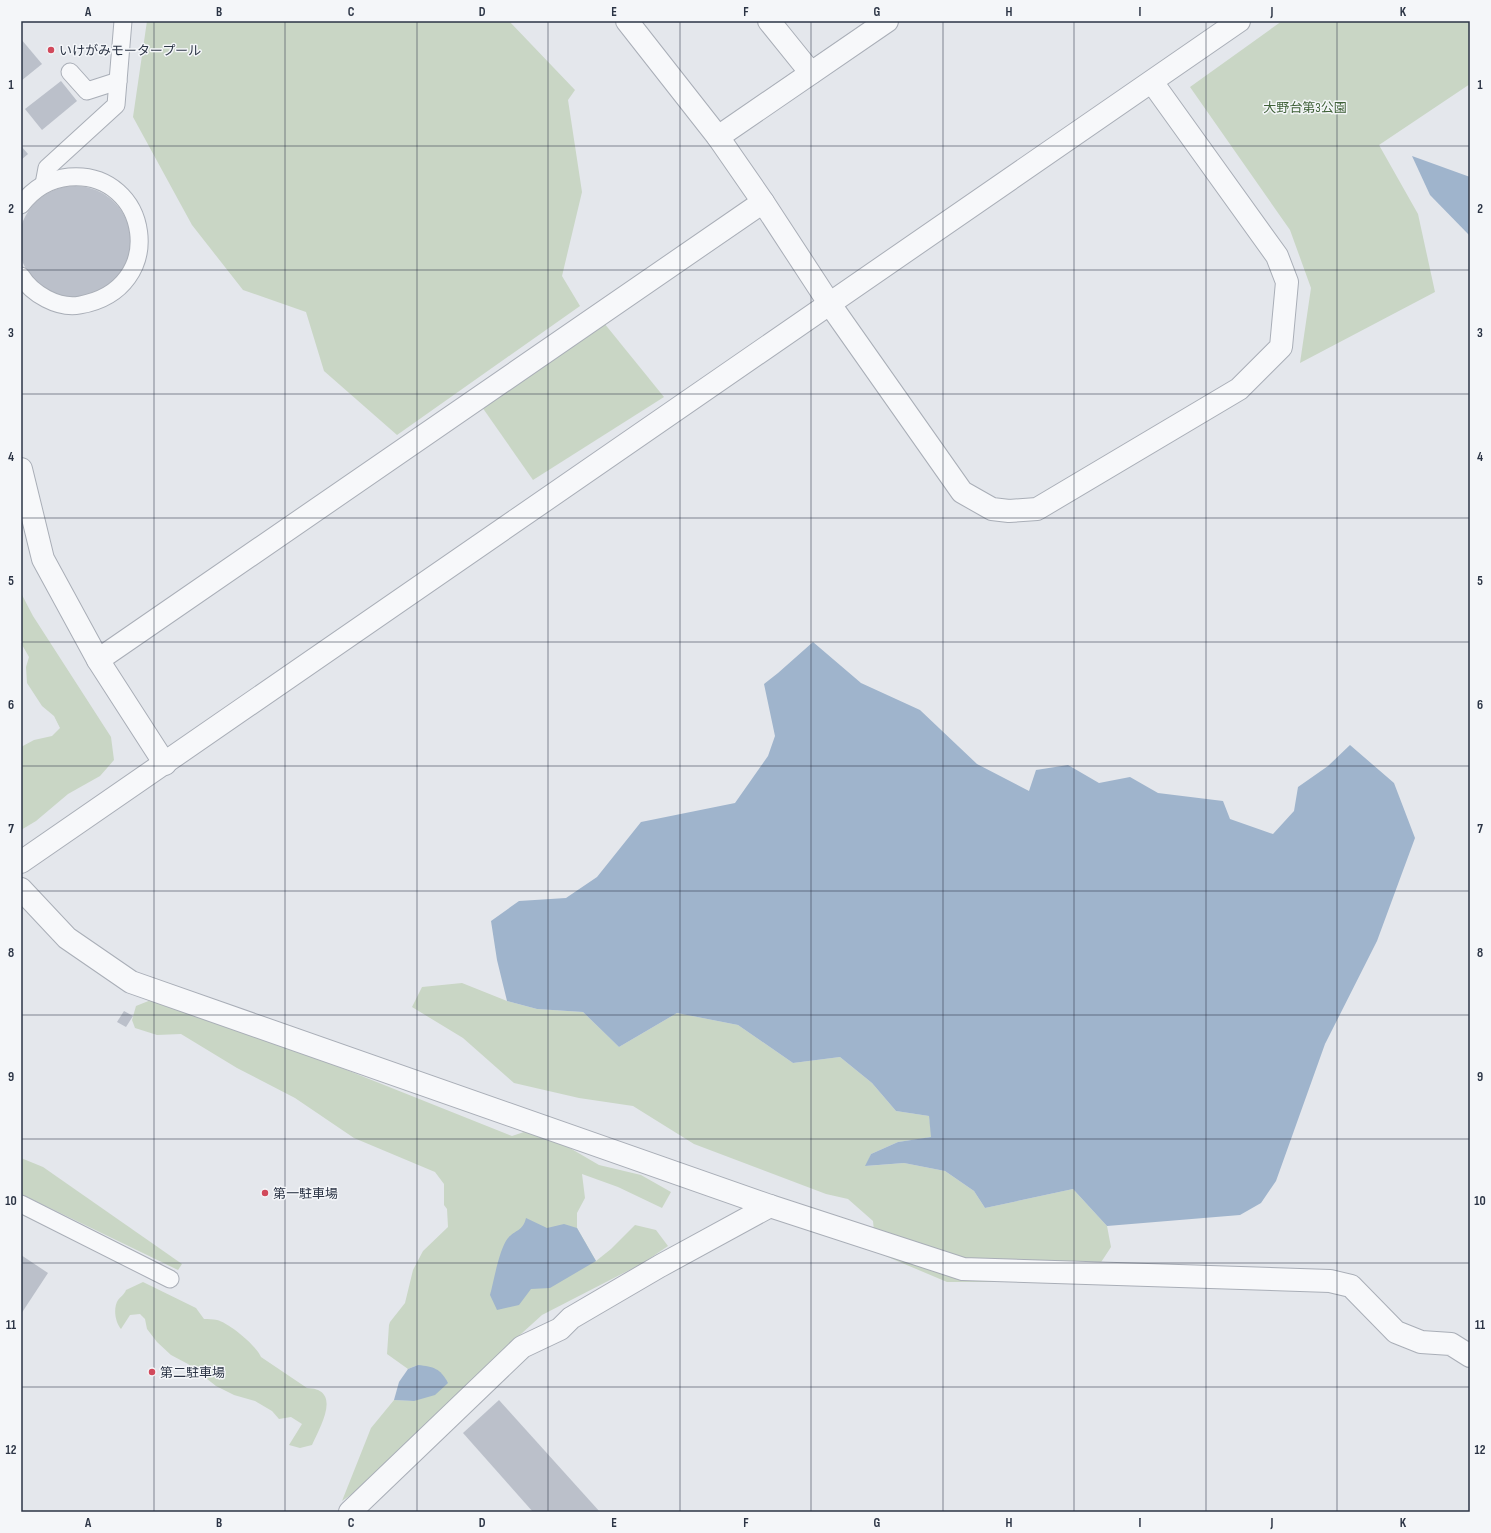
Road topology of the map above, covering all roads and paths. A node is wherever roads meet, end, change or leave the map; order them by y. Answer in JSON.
{"nodes":[{"id":1,"x":123,"y":21,"type":"edge"},
{"id":2,"x":627,"y":21,"type":"edge"},
{"id":3,"x":769,"y":21,"type":"edge"},
{"id":4,"x":887,"y":21,"type":"edge"},
{"id":5,"x":1225,"y":25,"type":"edge"},
{"id":6,"x":70,"y":72,"type":"dead end"},
{"id":7,"x":811,"y":73,"type":"junction"},
{"id":8,"x":118,"y":81,"type":"junction"},
{"id":9,"x":1152,"y":82,"type":"junction"},
{"id":10,"x":718,"y":137,"type":"junction"},
{"id":11,"x":44,"y":184,"type":"junction"},
{"id":12,"x":763,"y":202,"type":"junction"},
{"id":13,"x":21,"y":206,"type":"edge"},
{"id":14,"x":21,"y":276,"type":"edge"},
{"id":15,"x":829,"y":303,"type":"junction"},
{"id":16,"x":21,"y":469,"type":"edge"},
{"id":17,"x":98,"y":660,"type":"junction"},
{"id":18,"x":165,"y":764,"type":"junction"},
{"id":19,"x":21,"y":862,"type":"edge"},
{"id":20,"x":21,"y":889,"type":"edge"},
{"id":21,"x":21,"y":1204,"type":"edge"},
{"id":22,"x":770,"y":1206,"type":"junction"},
{"id":23,"x":170,"y":1279,"type":"dead end"},
{"id":24,"x":1470,"y":1356,"type":"edge"},
{"id":25,"x":350,"y":1512,"type":"edge"}],
"edges":[{"from":1,"to":8,"type":"lane"},
{"from":2,"to":10,"type":"street"},
{"from":3,"to":7,"type":"street"},
{"from":4,"to":7,"type":"street"},
{"from":5,"to":9,"type":"street"},
{"from":6,"to":8,"type":"lane"},
{"from":7,"to":10,"type":"street"},
{"from":8,"to":11,"type":"lane"},
{"from":9,"to":15,"type":"street"},
{"from":9,"to":15,"type":"street"},
{"from":10,"to":12,"type":"street"},
{"from":11,"to":13,"type":"lane"},
{"from":11,"to":14,"type":"lane"},
{"from":12,"to":15,"type":"street"},
{"from":12,"to":17,"type":"street"},
{"from":15,"to":18,"type":"street"},
{"from":16,"to":17,"type":"street"},
{"from":17,"to":18,"type":"street"},
{"from":18,"to":19,"type":"street"},
{"from":20,"to":22,"type":"street"},
{"from":21,"to":23,"type":"lane"},
{"from":22,"to":24,"type":"street"},
{"from":22,"to":25,"type":"street"}]}
